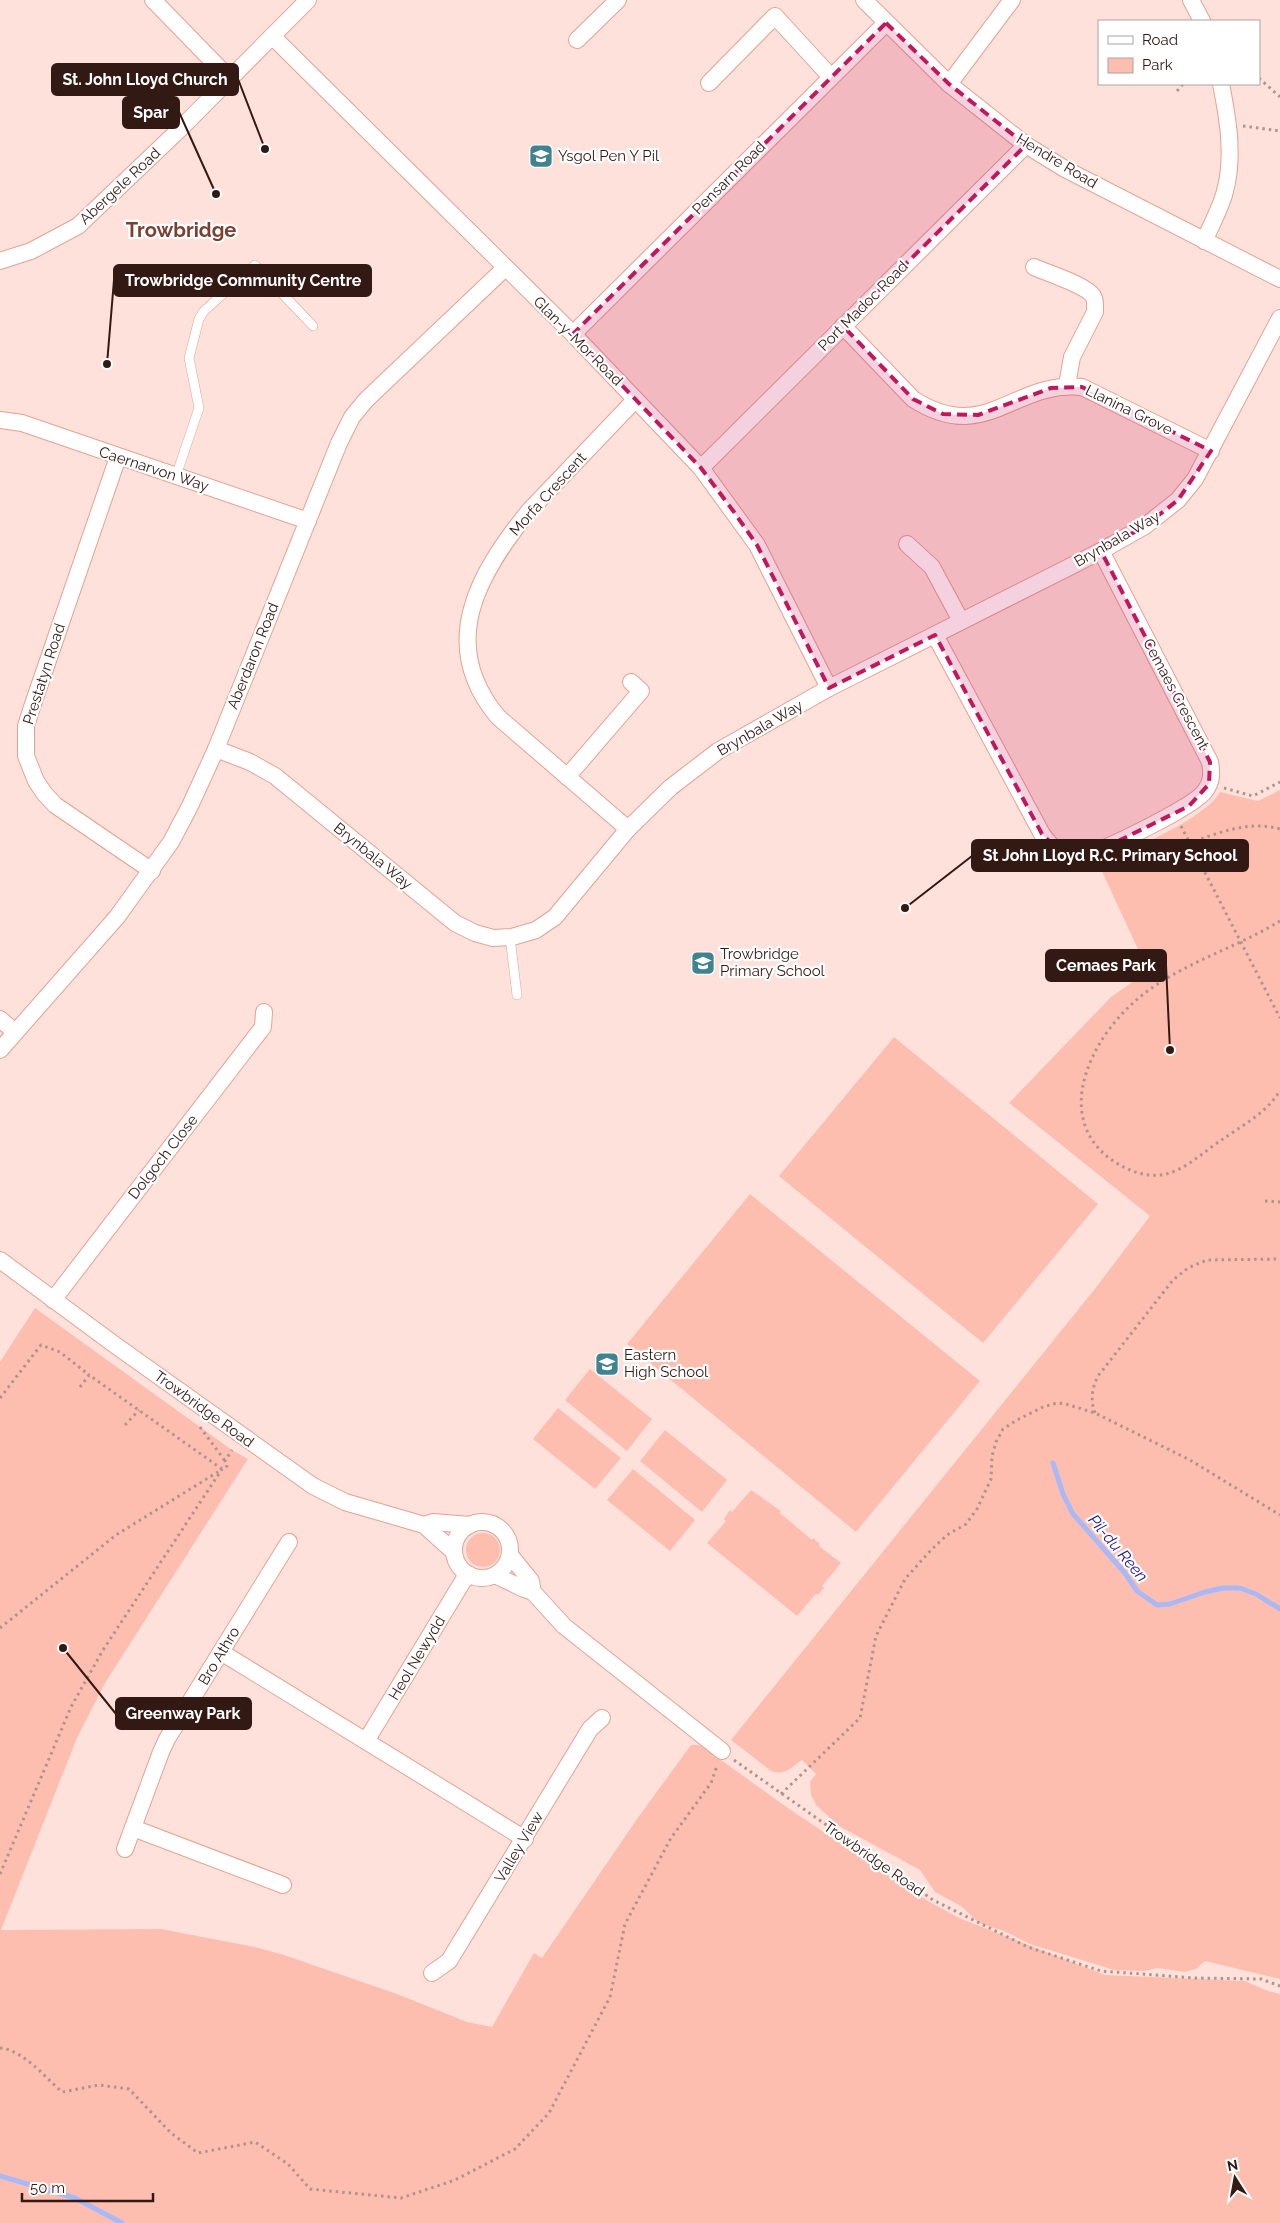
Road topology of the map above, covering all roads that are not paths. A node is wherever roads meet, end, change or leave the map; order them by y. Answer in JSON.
{"nodes":[{"id":1,"x":153,"y":0,"type":"edge"},
{"id":2,"x":308,"y":0,"type":"edge"},
{"id":3,"x":618,"y":0,"type":"edge"},
{"id":4,"x":864,"y":0,"type":"edge"},
{"id":5,"x":1012,"y":0,"type":"edge"},
{"id":6,"x":1190,"y":0,"type":"edge"},
{"id":7,"x":1201,"y":20,"type":"edge"},
{"id":8,"x":886,"y":23,"type":"junction"},
{"id":9,"x":272,"y":36,"type":"junction"},
{"id":10,"x":577,"y":40,"type":"dead end"},
{"id":11,"x":831,"y":77,"type":"junction"},
{"id":12,"x":230,"y":78,"type":"junction"},
{"id":13,"x":709,"y":83,"type":"dead end"},
{"id":14,"x":949,"y":84,"type":"junction"},
{"id":15,"x":1221,"y":85,"type":"edge"},
{"id":16,"x":1026,"y":145,"type":"junction"},
{"id":17,"x":1204,"y":241,"type":"junction"},
{"id":18,"x":0,"y":261,"type":"edge"},
{"id":19,"x":1034,"y":267,"type":"dead end"},
{"id":20,"x":505,"y":268,"type":"junction"},
{"id":21,"x":1280,"y":280,"type":"edge"},
{"id":22,"x":1280,"y":318,"type":"edge"},
{"id":23,"x":313,"y":326,"type":"dead end"},
{"id":24,"x":843,"y":326,"type":"junction"},
{"id":25,"x":573,"y":334,"type":"junction"},
{"id":26,"x":1067,"y":385,"type":"junction"},
{"id":27,"x":636,"y":400,"type":"junction"},
{"id":28,"x":0,"y":420,"type":"edge"},
{"id":29,"x":1211,"y":450,"type":"junction"},
{"id":30,"x":118,"y":457,"type":"junction"},
{"id":31,"x":701,"y":468,"type":"junction"},
{"id":32,"x":176,"y":476,"type":"junction"},
{"id":33,"x":308,"y":521,"type":"junction"},
{"id":34,"x":907,"y":544,"type":"dead end"},
{"id":35,"x":1100,"y":552,"type":"junction"},
{"id":36,"x":961,"y":621,"type":"junction"},
{"id":37,"x":934,"y":635,"type":"junction"},
{"id":38,"x":631,"y":682,"type":"dead end"},
{"id":39,"x":829,"y":688,"type":"junction"},
{"id":40,"x":216,"y":749,"type":"junction"},
{"id":41,"x":567,"y":777,"type":"junction"},
{"id":42,"x":628,"y":829,"type":"junction"},
{"id":43,"x":152,"y":871,"type":"junction"},
{"id":44,"x":510,"y":937,"type":"junction"},
{"id":45,"x":517,"y":995,"type":"dead end"},
{"id":46,"x":264,"y":1012,"type":"dead end"},
{"id":47,"x":0,"y":1019,"type":"edge"},
{"id":48,"x":15,"y":1032,"type":"junction"},
{"id":49,"x":0,"y":1050,"type":"edge"},
{"id":50,"x":0,"y":1260,"type":"edge"},
{"id":51,"x":53,"y":1300,"type":"junction"},
{"id":52,"x":424,"y":1525,"type":"junction"},
{"id":53,"x":470,"y":1525,"type":"junction"},
{"id":54,"x":289,"y":1542,"type":"dead end"},
{"id":55,"x":454,"y":1552,"type":"junction"},
{"id":56,"x":510,"y":1555,"type":"junction"},
{"id":57,"x":470,"y":1575,"type":"junction"},
{"id":58,"x":494,"y":1575,"type":"junction"},
{"id":59,"x":533,"y":1592,"type":"junction"},
{"id":60,"x":221,"y":1652,"type":"junction"},
{"id":61,"x":602,"y":1718,"type":"dead end"},
{"id":62,"x":366,"y":1742,"type":"junction"},
{"id":63,"x":722,"y":1751,"type":"road end"},
{"id":64,"x":133,"y":1828,"type":"junction"},
{"id":65,"x":524,"y":1839,"type":"junction"},
{"id":66,"x":125,"y":1849,"type":"dead end"},
{"id":67,"x":284,"y":1885,"type":"dead end"},
{"id":68,"x":432,"y":1973,"type":"dead end"}],
"edges":[{"from":1,"to":12,"type":"street"},
{"from":2,"to":9,"type":"street","name":"Abergele Road"},
{"from":3,"to":10,"type":"street"},
{"from":4,"to":8,"type":"street","name":"Hendre Road"},
{"from":5,"to":14,"type":"street"},
{"from":6,"to":7,"type":"street"},
{"from":8,"to":11,"type":"street","name":"Pensarn Road"},
{"from":8,"to":14,"type":"street","name":"Hendre Road"},
{"from":9,"to":12,"type":"street","name":"Abergele Road"},
{"from":9,"to":20,"type":"street","name":"Glan-y-Mor Road"},
{"from":11,"to":13,"type":"street"},
{"from":11,"to":25,"type":"street","name":"Pensarn Road"},
{"from":12,"to":18,"type":"street","name":"Abergele Road"},
{"from":14,"to":16,"type":"street","name":"Hendre Road"},
{"from":15,"to":17,"type":"street"},
{"from":16,"to":17,"type":"street","name":"Hendre Road"},
{"from":16,"to":24,"type":"street","name":"Port Madoc Road"},
{"from":17,"to":21,"type":"street","name":"Hendre Road"},
{"from":19,"to":26,"type":"street"},
{"from":20,"to":25,"type":"street","name":"Glan-y-Mor Road"},
{"from":20,"to":33,"type":"street","name":"Aberdaron Road"},
{"from":22,"to":29,"type":"street","name":"Brynbala Way"},
{"from":23,"to":32,"type":"lane"},
{"from":24,"to":26,"type":"street","name":"Llanina Grove"},
{"from":24,"to":31,"type":"street","name":"Port Madoc Road"},
{"from":25,"to":27,"type":"street","name":"Glan-y-Mor Road"},
{"from":26,"to":29,"type":"street","name":"Llanina Grove"},
{"from":27,"to":31,"type":"street","name":"Glan-y-Mor Road"},
{"from":27,"to":41,"type":"street","name":"Morfa Crescent"},
{"from":28,"to":30,"type":"street","name":"Caernarvon Way"},
{"from":29,"to":35,"type":"street","name":"Brynbala Way"},
{"from":30,"to":32,"type":"street","name":"Caernarvon Way"},
{"from":30,"to":43,"type":"street","name":"Prestatyn Road"},
{"from":31,"to":39,"type":"street","name":"Glan-y-Mor Road"},
{"from":32,"to":33,"type":"street","name":"Caernarvon Way"},
{"from":33,"to":40,"type":"street","name":"Aberdaron Road"},
{"from":34,"to":36,"type":"street"},
{"from":35,"to":36,"type":"street","name":"Brynbala Way"},
{"from":35,"to":37,"type":"street","name":"Cemaes Crescent"},
{"from":36,"to":37,"type":"street","name":"Brynbala Way"},
{"from":37,"to":39,"type":"street","name":"Brynbala Way"},
{"from":38,"to":41,"type":"street"},
{"from":39,"to":42,"type":"street","name":"Brynbala Way"},
{"from":40,"to":43,"type":"street","name":"Aberdaron Road"},
{"from":40,"to":44,"type":"street","name":"Brynbala Way"},
{"from":41,"to":42,"type":"street","name":"Morfa Crescent"},
{"from":42,"to":44,"type":"street","name":"Brynbala Way"},
{"from":43,"to":48,"type":"street","name":"Aberdaron Road"},
{"from":44,"to":45,"type":"lane"},
{"from":46,"to":51,"type":"street","name":"Dolgoch Close"},
{"from":47,"to":48,"type":"street"},
{"from":48,"to":49,"type":"street","name":"Aberdaron Road"},
{"from":50,"to":51,"type":"street","name":"Trowbridge Road"},
{"from":51,"to":52,"type":"street","name":"Trowbridge Road"},
{"from":52,"to":53,"type":"street","name":"Trowbridge Road"},
{"from":52,"to":55,"type":"street","name":"Trowbridge Road"},
{"from":53,"to":55,"type":"street"},
{"from":53,"to":56,"type":"street","name":"Trowbridge Road"},
{"from":54,"to":60,"type":"street","name":"Bro Athro"},
{"from":55,"to":57,"type":"street","name":"Trowbridge Road"},
{"from":56,"to":58,"type":"street"},
{"from":56,"to":59,"type":"street","name":"Trowbridge Road"},
{"from":57,"to":58,"type":"street","name":"Trowbridge Road"},
{"from":57,"to":62,"type":"street","name":"Heol Newydd"},
{"from":58,"to":59,"type":"street","name":"Trowbridge Road"},
{"from":59,"to":63,"type":"street","name":"Trowbridge Road"},
{"from":60,"to":62,"type":"street"},
{"from":60,"to":64,"type":"street","name":"Bro Athro"},
{"from":61,"to":65,"type":"street","name":"Valley View"},
{"from":62,"to":65,"type":"street"},
{"from":64,"to":66,"type":"street","name":"Bro Athro"},
{"from":64,"to":67,"type":"street"},
{"from":65,"to":68,"type":"street","name":"Valley View"}]}
